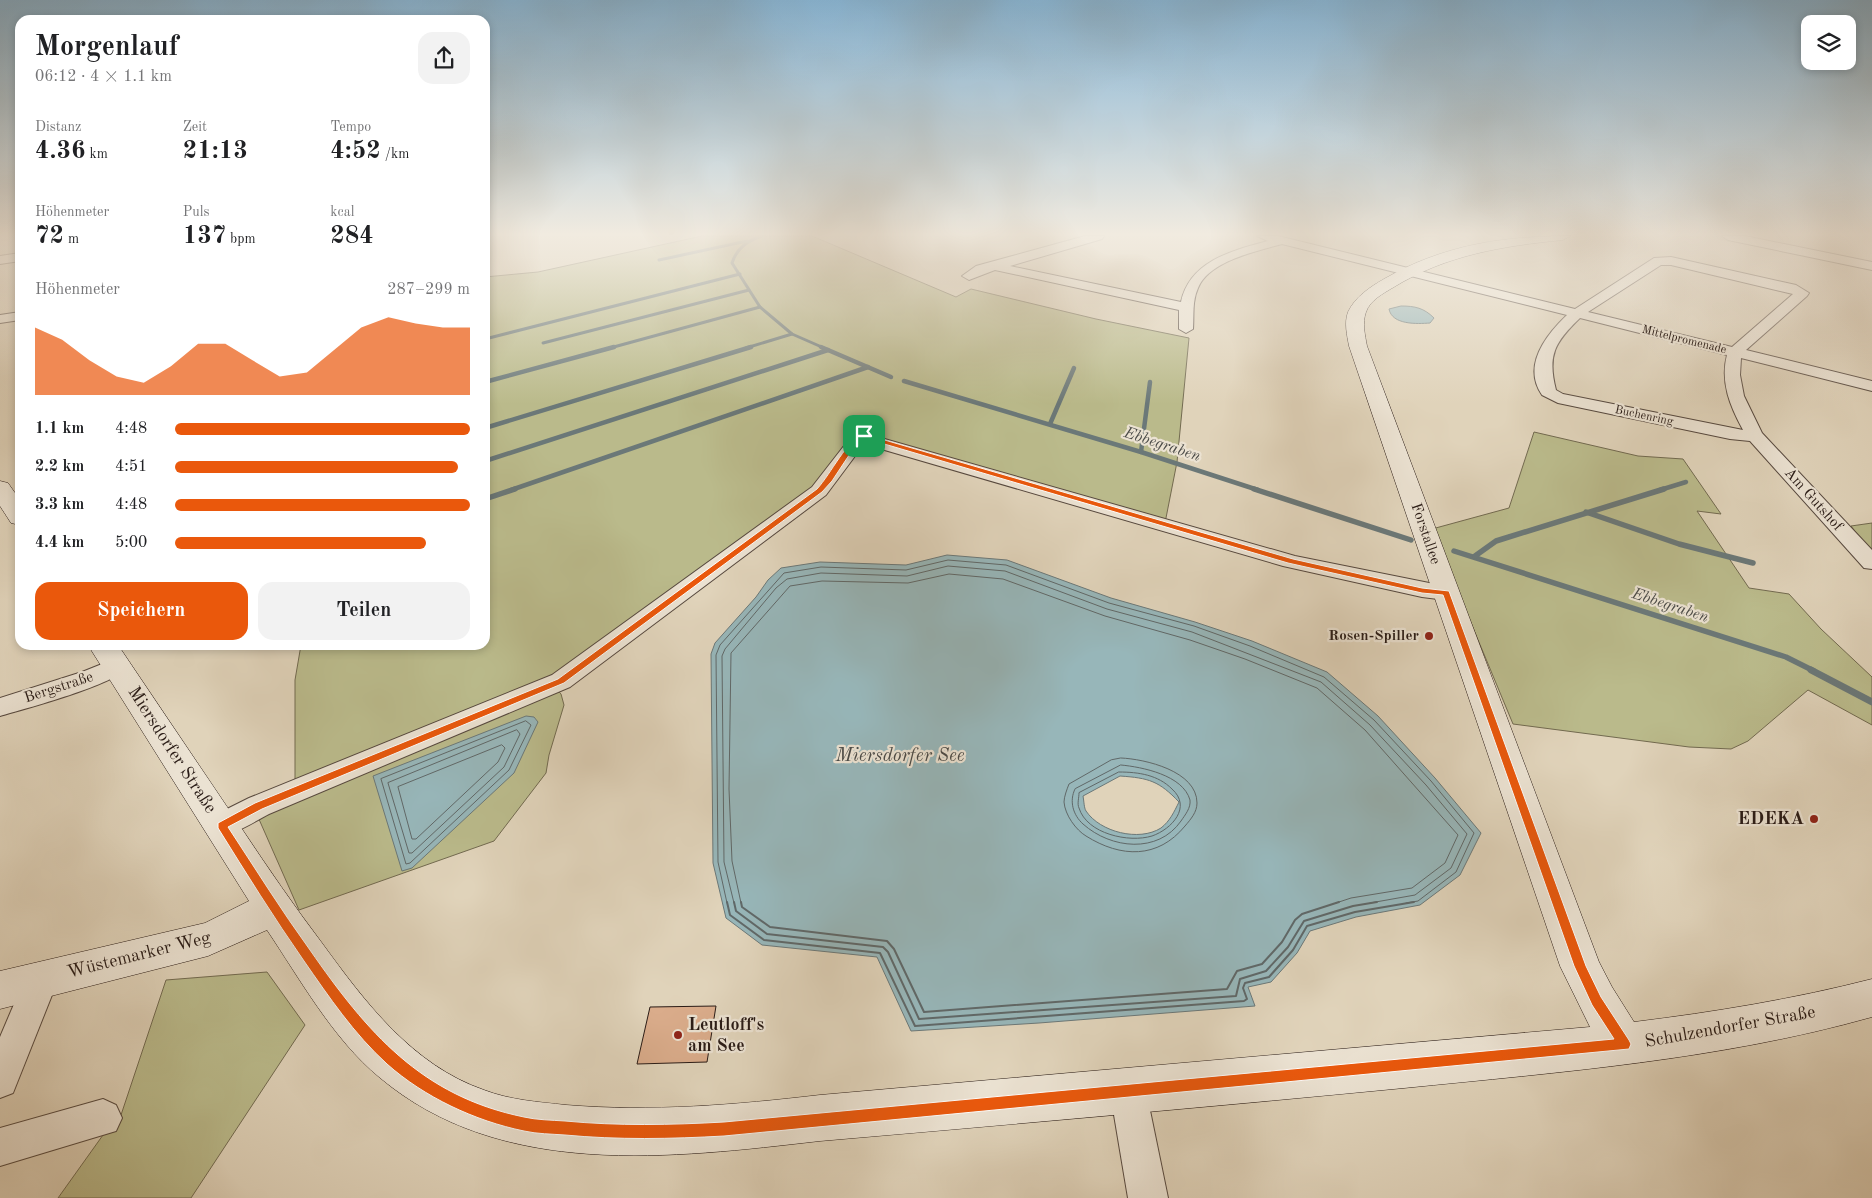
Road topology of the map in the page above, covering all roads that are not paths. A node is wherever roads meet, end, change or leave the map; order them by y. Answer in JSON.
{"nodes":[{"id":1,"x":1112,"y":292,"type":"edge"},
{"id":2,"x":1191,"y":292,"type":"edge"},
{"id":3,"x":1375,"y":292,"type":"edge"},
{"id":4,"x":1487,"y":292,"type":"edge"},
{"id":5,"x":1611,"y":292,"type":"edge"},
{"id":6,"x":1800,"y":292,"type":"edge"},
{"id":7,"x":1183,"y":306,"type":"junction"},
{"id":8,"x":1576,"y":314,"type":"junction"},
{"id":9,"x":15,"y":317,"type":"edge"},
{"id":10,"x":0,"y":319,"type":"edge"},
{"id":11,"x":1186,"y":329,"type":"dead end"},
{"id":12,"x":1735,"y":352,"type":"junction"},
{"id":13,"x":1872,"y":386,"type":"edge"},
{"id":14,"x":1755,"y":436,"type":"junction"},
{"id":15,"x":0,"y":488,"type":"edge"},
{"id":16,"x":15,"y":510,"type":"edge"},
{"id":17,"x":1872,"y":563,"type":"edge"},
{"id":18,"x":1446,"y":593,"type":"junction"},
{"id":19,"x":110,"y":656,"type":"edge"},
{"id":20,"x":0,"y":707,"type":"edge"},
{"id":21,"x":222,"y":826,"type":"junction"},
{"id":22,"x":273,"y":906,"type":"junction"},
{"id":23,"x":41,"y":980,"type":"junction"},
{"id":24,"x":0,"y":990,"type":"edge"},
{"id":25,"x":1872,"y":998,"type":"edge"},
{"id":26,"x":1624,"y":1044,"type":"junction"},
{"id":27,"x":0,"y":1080,"type":"edge"},
{"id":28,"x":1128,"y":1091,"type":"junction"},
{"id":29,"x":103,"y":1118,"type":"dead end"},
{"id":30,"x":0,"y":1147,"type":"edge"},
{"id":31,"x":1148,"y":1198,"type":"edge"}],
"edges":[{"from":1,"to":7,"type":"street"},
{"from":2,"to":7,"type":"street"},
{"from":3,"to":18,"type":"street","name":"Forstallee"},
{"from":4,"to":8,"type":"street","name":"Mittelpromenade"},
{"from":5,"to":8,"type":"street","name":"Buchenring"},
{"from":6,"to":12,"type":"street","name":"Buchenring"},
{"from":7,"to":11,"type":"street"},
{"from":8,"to":12,"type":"street","name":"Mittelpromenade"},
{"from":8,"to":14,"type":"street","name":"Buchenring"},
{"from":9,"to":10,"type":"street"},
{"from":12,"to":13,"type":"street","name":"Mittelpromenade"},
{"from":12,"to":14,"type":"street"},
{"from":14,"to":17,"type":"street","name":"Am Gutshof"},
{"from":15,"to":16,"type":"street"},
{"from":18,"to":21,"type":"street"},
{"from":18,"to":26,"type":"street","name":"Forstallee"},
{"from":19,"to":20,"type":"street","name":"Bergstraße"},
{"from":19,"to":21,"type":"street","name":"Miersdorfer Straße"},
{"from":21,"to":22,"type":"street","name":"Miersdorfer Straße"},
{"from":22,"to":23,"type":"street","name":"Wüstemarker Weg"},
{"from":22,"to":28,"type":"street","name":"Schulzendorfer Straße"},
{"from":23,"to":24,"type":"street","name":"Wüstemarker Weg"},
{"from":23,"to":27,"type":"street"},
{"from":25,"to":26,"type":"street","name":"Schulzendorfer Straße"},
{"from":26,"to":28,"type":"street","name":"Schulzendorfer Straße"},
{"from":28,"to":31,"type":"street"},
{"from":29,"to":30,"type":"street"}]}
